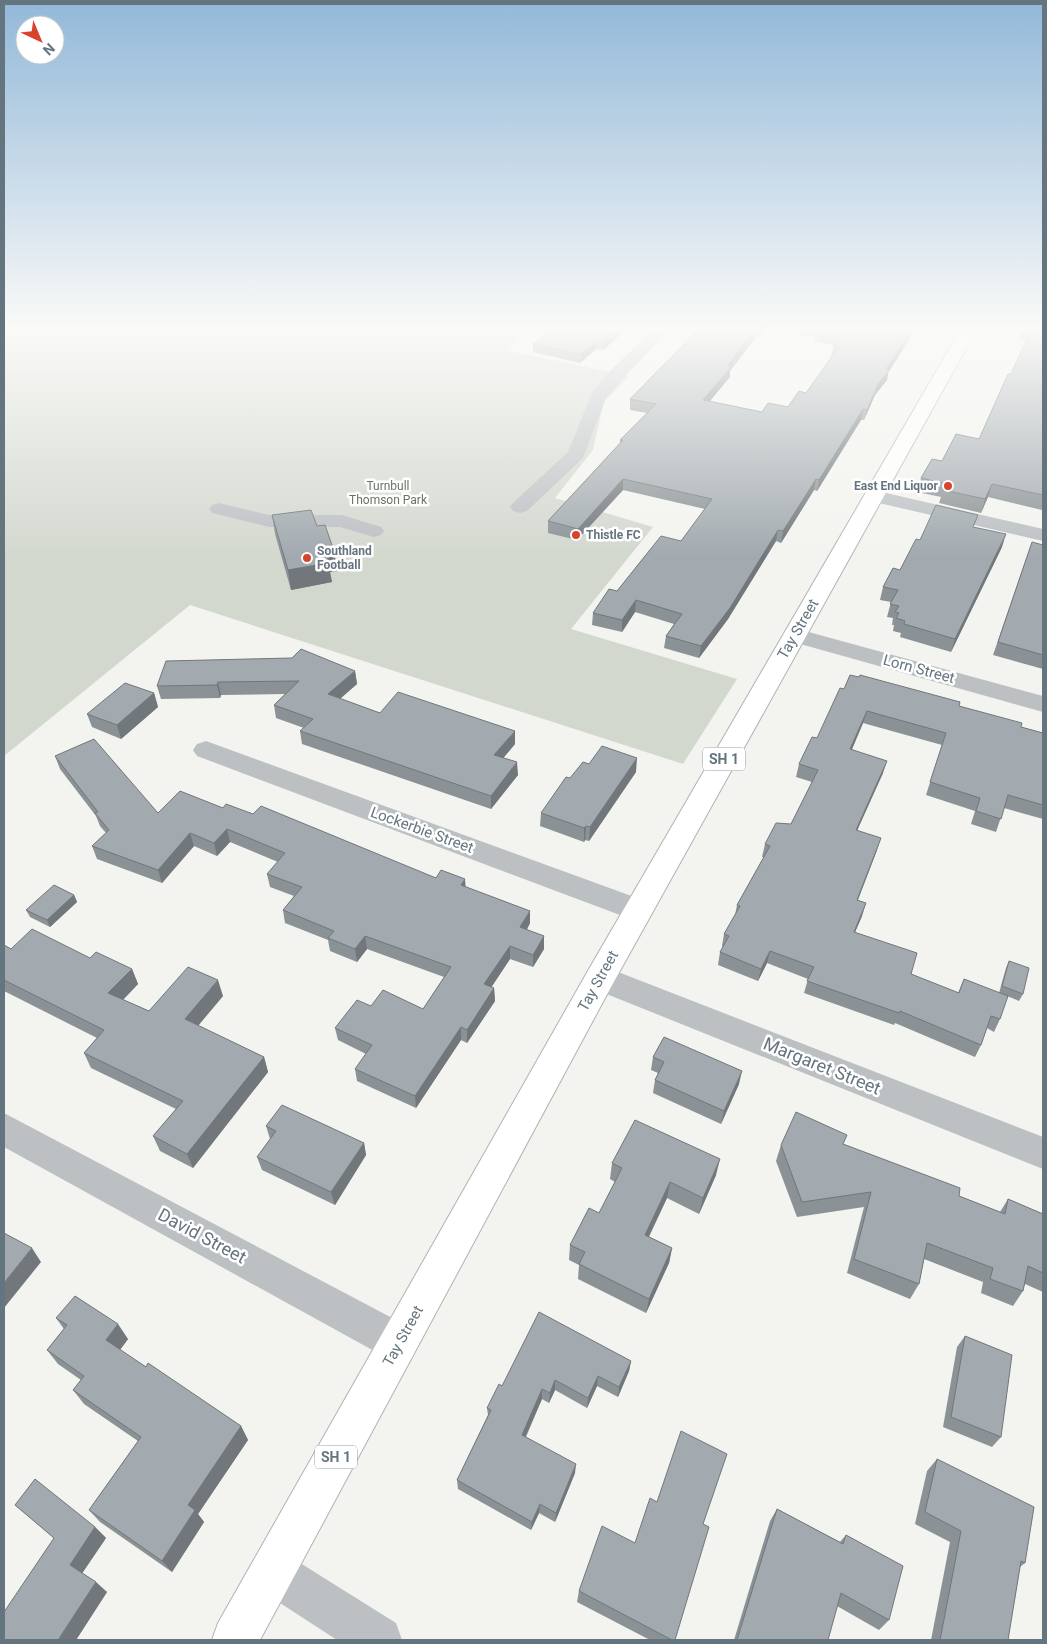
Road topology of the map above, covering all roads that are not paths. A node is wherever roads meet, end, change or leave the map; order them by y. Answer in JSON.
{"nodes":[{"id":1,"x":595,"y":404,"type":"edge"},
{"id":2,"x":926,"y":404,"type":"edge"},
{"id":3,"x":873,"y":496,"type":"junction"},
{"id":4,"x":520,"y":508,"type":"dead end"},
{"id":5,"x":219,"y":509,"type":"dead end"},
{"id":6,"x":374,"y":531,"type":"dead end"},
{"id":7,"x":1043,"y":535,"type":"edge"},
{"id":8,"x":794,"y":636,"type":"junction"},
{"id":9,"x":1043,"y":704,"type":"edge"},
{"id":10,"x":206,"y":750,"type":"dead end"},
{"id":11,"x":638,"y":910,"type":"junction"},
{"id":12,"x":600,"y":978,"type":"junction"},
{"id":13,"x":4,"y":1129,"type":"edge"},
{"id":14,"x":1043,"y":1153,"type":"edge"},
{"id":15,"x":399,"y":1343,"type":"junction"},
{"id":16,"x":273,"y":1572,"type":"junction"},
{"id":17,"x":236,"y":1640,"type":"edge"},
{"id":18,"x":379,"y":1640,"type":"edge"}],
"edges":[{"from":1,"to":4,"type":"street"},
{"from":2,"to":3,"type":"highway","name":"Tay Street","number":"SH 1"},
{"from":3,"to":7,"type":"street"},
{"from":3,"to":8,"type":"highway","name":"Tay Street","number":"SH 1"},
{"from":5,"to":6,"type":"street"},
{"from":8,"to":9,"type":"street","name":"Lorn Street"},
{"from":8,"to":11,"type":"highway","name":"Tay Street","number":"SH 1"},
{"from":10,"to":11,"type":"street","name":"Lockerbie Street"},
{"from":11,"to":12,"type":"highway","name":"Tay Street","number":"SH 1"},
{"from":12,"to":14,"type":"street","name":"Margaret Street"},
{"from":12,"to":15,"type":"highway","name":"Tay Street","number":"SH 1"},
{"from":13,"to":15,"type":"street","name":"David Street"},
{"from":15,"to":16,"type":"highway","name":"Tay Street","number":"SH 1"},
{"from":16,"to":17,"type":"highway","name":"Tay Street","number":"SH 1"},
{"from":16,"to":18,"type":"street"}]}
